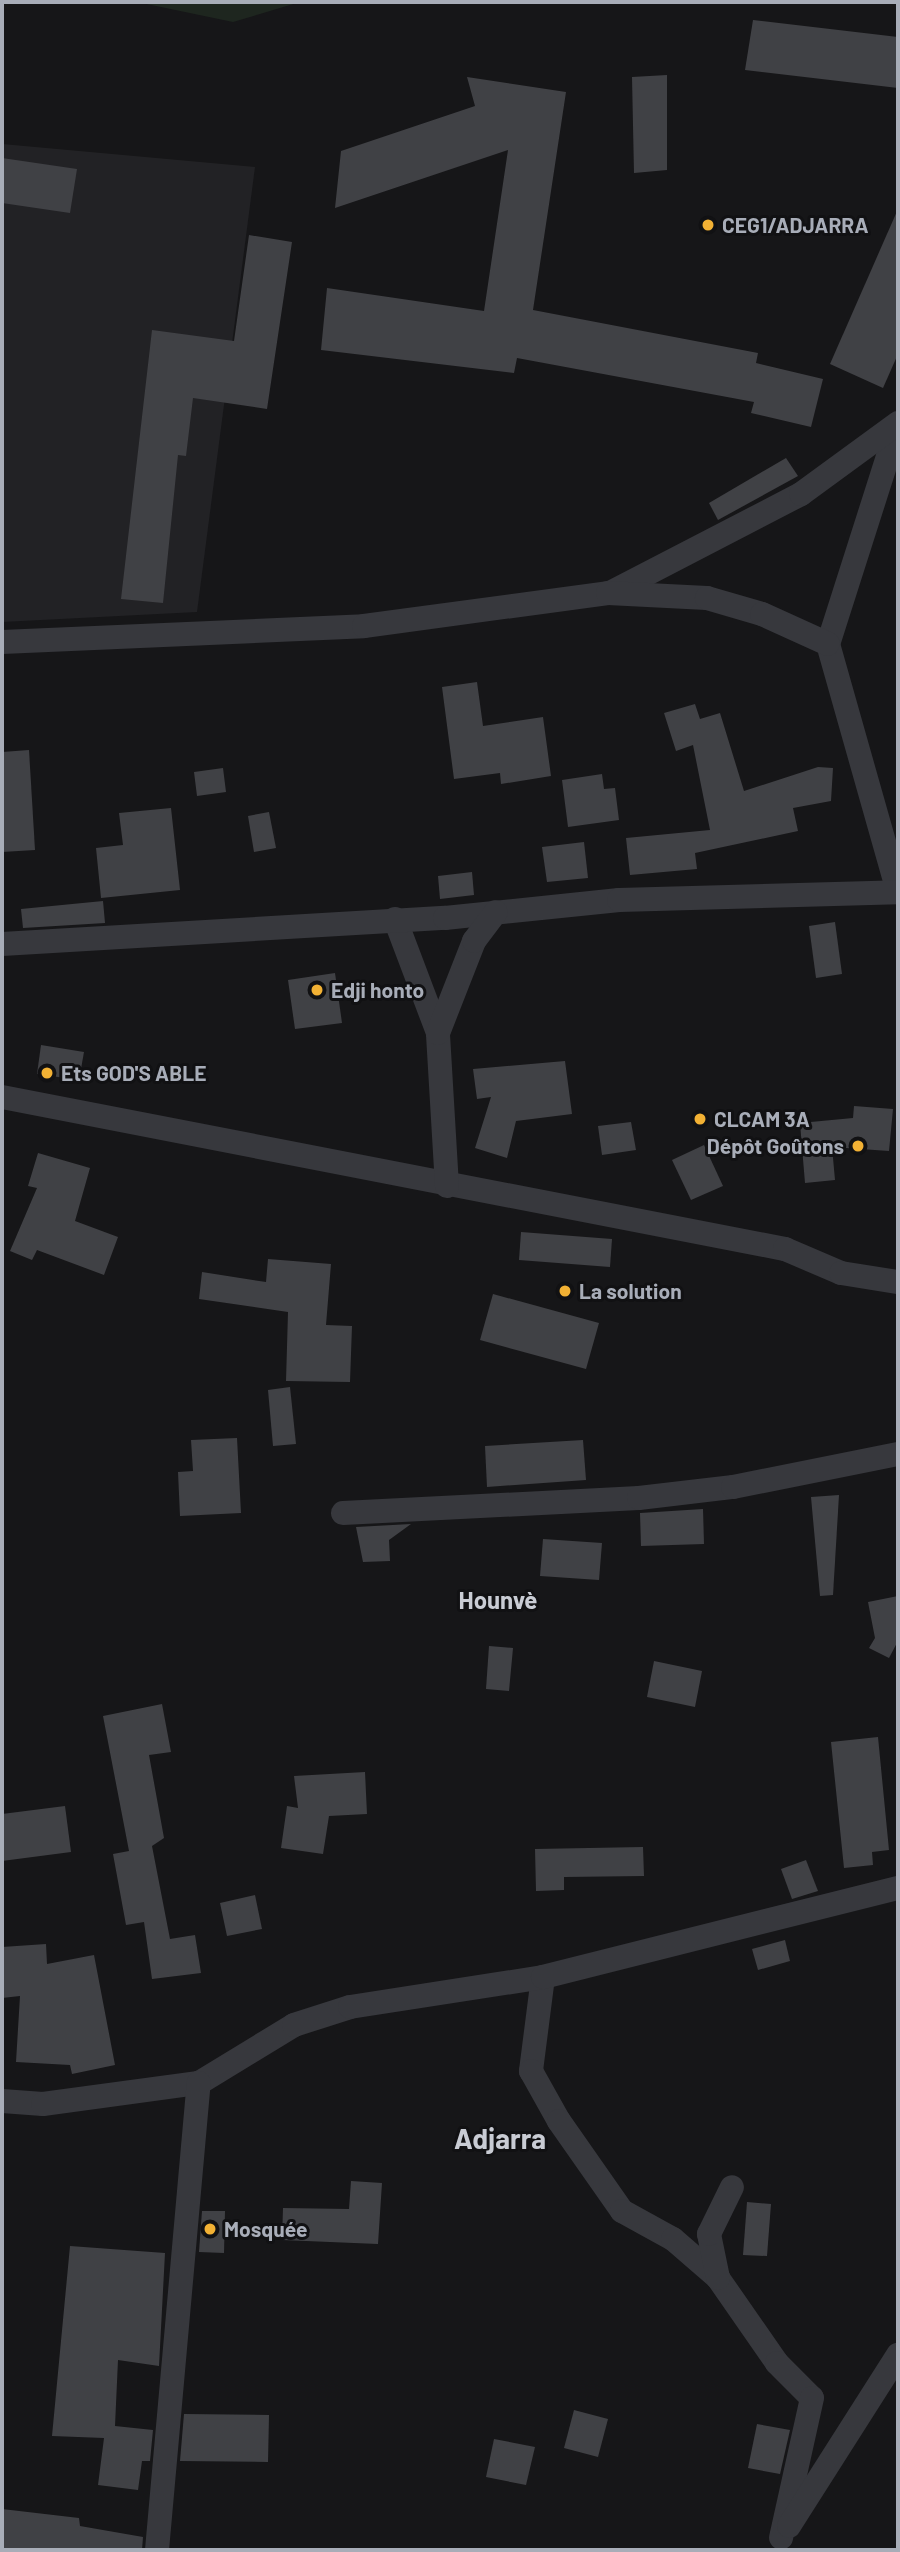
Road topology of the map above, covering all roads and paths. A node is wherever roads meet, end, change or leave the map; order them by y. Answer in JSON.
{"nodes":[{"id":1,"x":898,"y":424,"type":"edge"},
{"id":2,"x":608,"y":593,"type":"junction"},
{"id":3,"x":2,"y":642,"type":"edge"},
{"id":4,"x":828,"y":644,"type":"junction"},
{"id":5,"x":898,"y":892,"type":"edge"},
{"id":6,"x":496,"y":912,"type":"junction"},
{"id":7,"x":395,"y":919,"type":"junction"},
{"id":8,"x":2,"y":944,"type":"edge"},
{"id":9,"x":438,"y":1033,"type":"junction"},
{"id":10,"x":2,"y":1097,"type":"edge"},
{"id":11,"x":447,"y":1186,"type":"junction"},
{"id":12,"x":898,"y":1282,"type":"edge"},
{"id":13,"x":898,"y":1454,"type":"edge"},
{"id":14,"x":343,"y":1513,"type":"dead end"},
{"id":15,"x":898,"y":1888,"type":"edge"},
{"id":16,"x":543,"y":1977,"type":"junction"},
{"id":17,"x":199,"y":2083,"type":"junction"},
{"id":18,"x":2,"y":2101,"type":"edge"},
{"id":19,"x":732,"y":2187,"type":"dead end"},
{"id":20,"x":718,"y":2278,"type":"junction"},
{"id":21,"x":898,"y":2356,"type":"edge"},
{"id":22,"x":778,"y":2544,"type":"edge"},
{"id":23,"x":158,"y":2550,"type":"edge"}],
"edges":[{"from":1,"to":2,"type":"street"},
{"from":1,"to":4,"type":"street"},
{"from":2,"to":3,"type":"street"},
{"from":2,"to":4,"type":"street"},
{"from":4,"to":5,"type":"street"},
{"from":5,"to":6,"type":"street"},
{"from":6,"to":7,"type":"street"},
{"from":6,"to":9,"type":"street"},
{"from":7,"to":8,"type":"street"},
{"from":7,"to":9,"type":"street"},
{"from":9,"to":11,"type":"street"},
{"from":10,"to":11,"type":"street"},
{"from":11,"to":12,"type":"street"},
{"from":13,"to":14,"type":"street"},
{"from":15,"to":16,"type":"street"},
{"from":16,"to":17,"type":"street"},
{"from":16,"to":20,"type":"street"},
{"from":17,"to":18,"type":"street"},
{"from":17,"to":23,"type":"street"},
{"from":19,"to":20,"type":"street"},
{"from":20,"to":22,"type":"street"},
{"from":21,"to":22,"type":"street"}]}
